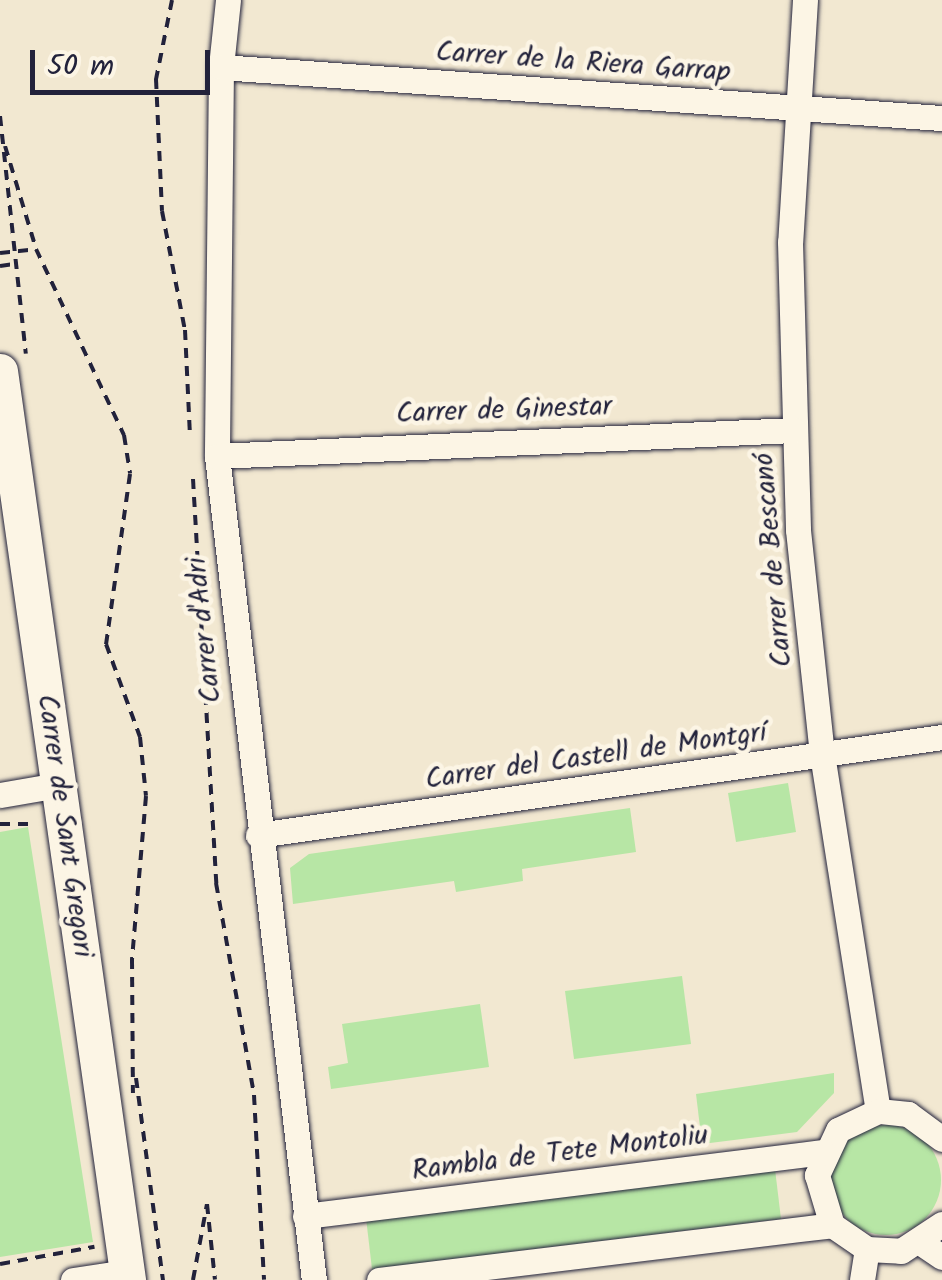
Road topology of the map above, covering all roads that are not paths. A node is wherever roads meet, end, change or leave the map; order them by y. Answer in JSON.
{"nodes":[{"id":1,"x":228,"y":0,"type":"edge"},
{"id":2,"x":805,"y":0,"type":"edge"},
{"id":3,"x":221,"y":67,"type":"junction"},
{"id":4,"x":798,"y":108,"type":"junction"},
{"id":5,"x":942,"y":118,"type":"edge"},
{"id":6,"x":0,"y":371,"type":"edge"},
{"id":7,"x":793,"y":430,"type":"junction"},
{"id":8,"x":217,"y":456,"type":"junction"},
{"id":9,"x":942,"y":736,"type":"edge"},
{"id":10,"x":822,"y":754,"type":"junction"},
{"id":11,"x":58,"y":786,"type":"junction"},
{"id":12,"x":0,"y":795,"type":"edge"},
{"id":13,"x":258,"y":836,"type":"junction"},
{"id":14,"x":878,"y":1112,"type":"junction"},
{"id":15,"x":942,"y":1139,"type":"edge"},
{"id":16,"x":823,"y":1152,"type":"junction"},
{"id":17,"x":305,"y":1216,"type":"junction"},
{"id":18,"x":942,"y":1224,"type":"edge"},
{"id":19,"x":832,"y":1225,"type":"junction"},
{"id":20,"x":867,"y":1249,"type":"junction"},
{"id":21,"x":931,"y":1250,"type":"edge"},
{"id":22,"x":128,"y":1276,"type":"edge"},
{"id":23,"x":74,"y":1280,"type":"edge"},
{"id":24,"x":314,"y":1280,"type":"edge"},
{"id":25,"x":379,"y":1280,"type":"edge"},
{"id":26,"x":862,"y":1280,"type":"edge"}],
"edges":[{"from":1,"to":3,"type":"street","name":"Carrer d'Adri"},
{"from":2,"to":4,"type":"street","name":"Carrer de Bescanó"},
{"from":3,"to":4,"type":"street","name":"Carrer de la Riera Garrap"},
{"from":3,"to":8,"type":"street","name":"Carrer d'Adri"},
{"from":4,"to":5,"type":"street","name":"Carrer de la Riera Garrap"},
{"from":4,"to":7,"type":"street","name":"Carrer de Bescanó"},
{"from":6,"to":11,"type":"main road","name":"Carrer de Sant Gregori"},
{"from":7,"to":8,"type":"street","name":"Carrer de Ginestar"},
{"from":7,"to":10,"type":"street","name":"Carrer de Bescanó"},
{"from":8,"to":13,"type":"street","name":"Carrer d'Adri"},
{"from":9,"to":10,"type":"street","name":"Carrer del Castell de Montgrí"},
{"from":10,"to":13,"type":"street","name":"Carrer del Castell de Montgrí"},
{"from":10,"to":14,"type":"street","name":"Carrer de Bescanó"},
{"from":11,"to":12,"type":"street"},
{"from":11,"to":22,"type":"main road","name":"Carrer de Sant Gregori"},
{"from":13,"to":17,"type":"street","name":"Carrer d'Adri"},
{"from":14,"to":15,"type":"street"},
{"from":14,"to":16,"type":"street"},
{"from":16,"to":17,"type":"street","name":"Rambla de Tete Montoliu"},
{"from":16,"to":19,"type":"street"},
{"from":17,"to":24,"type":"street","name":"Carrer d'Adri"},
{"from":18,"to":21,"type":"street"},
{"from":19,"to":20,"type":"street"},
{"from":19,"to":25,"type":"street"},
{"from":20,"to":21,"type":"street"},
{"from":20,"to":26,"type":"street"},
{"from":22,"to":23,"type":"street"}]}
